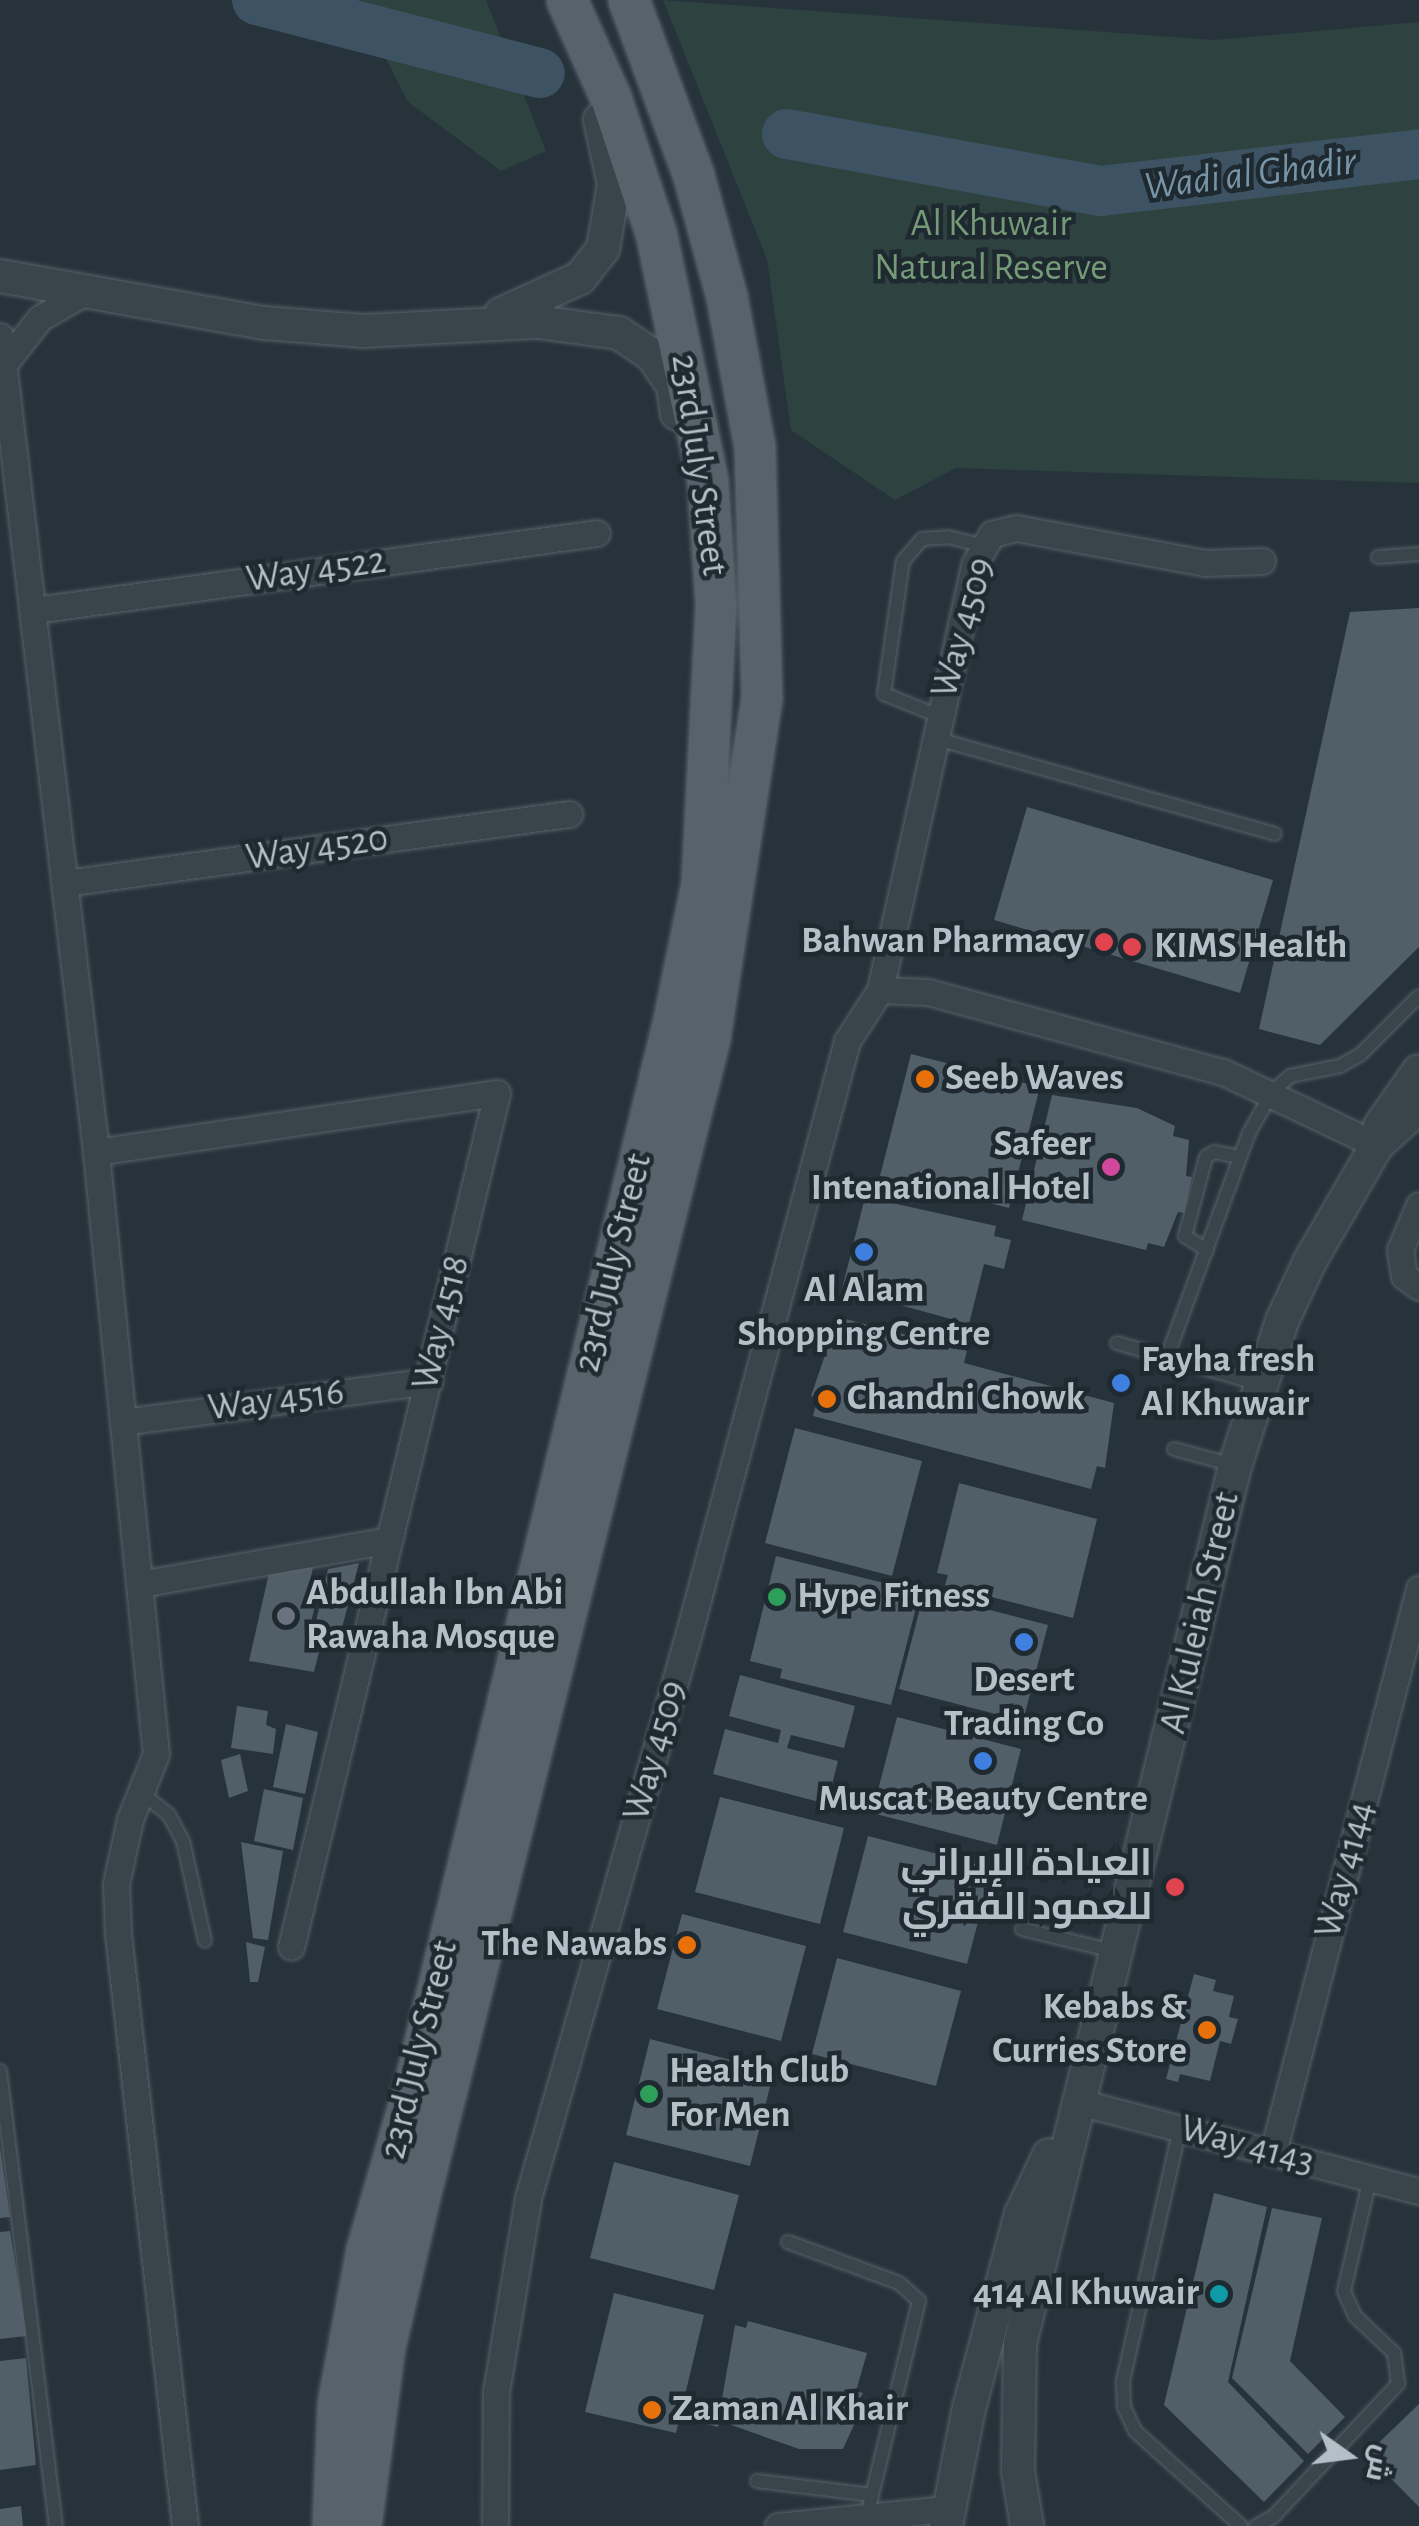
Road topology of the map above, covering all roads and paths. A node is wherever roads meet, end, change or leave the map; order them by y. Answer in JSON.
{"nodes":[{"id":1,"x":558,"y":0,"type":"edge"},
{"id":2,"x":567,"y":0,"type":"edge"},
{"id":3,"x":629,"y":0,"type":"edge"},
{"id":4,"x":0,"y":276,"type":"edge"},
{"id":5,"x":92,"y":289,"type":"junction"},
{"id":6,"x":472,"y":323,"type":"junction"},
{"id":7,"x":0,"y":336,"type":"edge"},
{"id":8,"x":4,"y":364,"type":"edge"},
{"id":9,"x":598,"y":533,"type":"dead end"},
{"id":10,"x":985,"y":546,"type":"junction"},
{"id":11,"x":1419,"y":554,"type":"edge"},
{"id":12,"x":1378,"y":557,"type":"dead end"},
{"id":13,"x":1262,"y":561,"type":"dead end"},
{"id":14,"x":35,"y":610,"type":"junction"},
{"id":15,"x":937,"y":727,"type":"junction"},
{"id":16,"x":713,"y":737,"type":"junction"},
{"id":17,"x":569,"y":814,"type":"dead end"},
{"id":18,"x":1275,"y":834,"type":"dead end"},
{"id":19,"x":64,"y":883,"type":"junction"},
{"id":20,"x":880,"y":990,"type":"junction"},
{"id":21,"x":1419,"y":996,"type":"edge"},
{"id":22,"x":1419,"y":1071,"type":"edge"},
{"id":23,"x":1273,"y":1091,"type":"junction"},
{"id":24,"x":1419,"y":1107,"type":"edge"},
{"id":25,"x":1378,"y":1145,"type":"junction"},
{"id":26,"x":96,"y":1152,"type":"junction"},
{"id":27,"x":1240,"y":1157,"type":"junction"},
{"id":28,"x":1419,"y":1205,"type":"edge"},
{"id":29,"x":1207,"y":1250,"type":"junction"},
{"id":30,"x":1419,"y":1287,"type":"edge"},
{"id":31,"x":1117,"y":1343,"type":"dead end"},
{"id":32,"x":1167,"y":1357,"type":"junction"},
{"id":33,"x":429,"y":1382,"type":"junction"},
{"id":34,"x":1260,"y":1384,"type":"junction"},
{"id":35,"x":123,"y":1422,"type":"junction"},
{"id":36,"x":1174,"y":1448,"type":"dead end"},
{"id":37,"x":1236,"y":1466,"type":"junction"},
{"id":38,"x":385,"y":1540,"type":"junction"},
{"id":39,"x":140,"y":1584,"type":"junction"},
{"id":40,"x":1419,"y":1589,"type":"edge"},
{"id":41,"x":144,"y":1794,"type":"junction"},
{"id":42,"x":1022,"y":1930,"type":"dead end"},
{"id":43,"x":206,"y":1941,"type":"dead end"},
{"id":44,"x":291,"y":1948,"type":"dead end"},
{"id":45,"x":1112,"y":1951,"type":"junction"},
{"id":46,"x":0,"y":2071,"type":"edge"},
{"id":47,"x":1075,"y":2101,"type":"junction"},
{"id":48,"x":1180,"y":2128,"type":"junction"},
{"id":49,"x":1272,"y":2152,"type":"junction"},
{"id":50,"x":1370,"y":2178,"type":"junction"},
{"id":51,"x":1419,"y":2191,"type":"edge"},
{"id":52,"x":788,"y":2242,"type":"dead end"},
{"id":53,"x":757,"y":2482,"type":"dead end"},
{"id":54,"x":870,"y":2506,"type":"junction"},
{"id":55,"x":364,"y":2517,"type":"edge"},
{"id":56,"x":946,"y":2518,"type":"edge"},
{"id":57,"x":56,"y":2526,"type":"edge"},
{"id":58,"x":185,"y":2526,"type":"edge"},
{"id":59,"x":333,"y":2526,"type":"edge"},
{"id":60,"x":495,"y":2526,"type":"edge"},
{"id":61,"x":778,"y":2526,"type":"edge"},
{"id":62,"x":1028,"y":2526,"type":"edge"},
{"id":63,"x":1241,"y":2526,"type":"edge"},
{"id":64,"x":1256,"y":2526,"type":"edge"}],
"edges":[{"from":1,"to":6,"type":"street"},
{"from":2,"to":16,"type":"main road","name":"23rd July Street"},
{"from":3,"to":55,"type":"main road","name":"23rd July Street"},
{"from":4,"to":5,"type":"street"},
{"from":5,"to":6,"type":"street"},
{"from":5,"to":8,"type":"street"},
{"from":6,"to":16,"type":"street"},
{"from":7,"to":8,"type":"street"},
{"from":8,"to":14,"type":"street"},
{"from":9,"to":14,"type":"street","name":"Way 4522"},
{"from":10,"to":13,"type":"street","name":"Way 4509"},
{"from":10,"to":15,"type":"street","name":"Way 4509"},
{"from":10,"to":15,"type":"lane"},
{"from":11,"to":12,"type":"lane"},
{"from":14,"to":19,"type":"street"},
{"from":15,"to":18,"type":"lane"},
{"from":15,"to":20,"type":"street","name":"Way 4509"},
{"from":16,"to":59,"type":"main road","name":"23rd July Street"},
{"from":17,"to":19,"type":"street","name":"Way 4520"},
{"from":19,"to":26,"type":"street"},
{"from":20,"to":23,"type":"street"},
{"from":20,"to":60,"type":"street","name":"Way 4509"},
{"from":21,"to":23,"type":"lane"},
{"from":22,"to":25,"type":"street","name":"Al Kuleiah Street"},
{"from":23,"to":25,"type":"street"},
{"from":23,"to":27,"type":"lane"},
{"from":24,"to":25,"type":"street","name":"Al Kuleiah Street"},
{"from":25,"to":34,"type":"street","name":"Al Kuleiah Street"},
{"from":26,"to":33,"type":"street","name":"Way 4518"},
{"from":26,"to":35,"type":"street"},
{"from":27,"to":29,"type":"lane"},
{"from":27,"to":29,"type":"lane"},
{"from":28,"to":30,"type":"street"},
{"from":29,"to":32,"type":"lane"},
{"from":31,"to":32,"type":"lane"},
{"from":32,"to":34,"type":"lane"},
{"from":33,"to":35,"type":"street","name":"Way 4516"},
{"from":33,"to":38,"type":"street","name":"Way 4518"},
{"from":34,"to":37,"type":"street","name":"Al Kuleiah Street"},
{"from":35,"to":39,"type":"street"},
{"from":36,"to":37,"type":"lane"},
{"from":37,"to":45,"type":"street","name":"Al Kuleiah Street"},
{"from":38,"to":39,"type":"street"},
{"from":38,"to":44,"type":"street","name":"Way 4518"},
{"from":39,"to":41,"type":"street"},
{"from":40,"to":49,"type":"street","name":"Way 4144"},
{"from":41,"to":43,"type":"lane"},
{"from":41,"to":58,"type":"street"},
{"from":42,"to":45,"type":"lane"},
{"from":45,"to":47,"type":"street","name":"Al Kuleiah Street"},
{"from":46,"to":57,"type":"lane"},
{"from":47,"to":48,"type":"street","name":"Way 4143"},
{"from":47,"to":56,"type":"street","name":"Al Kuleiah Street"},
{"from":47,"to":62,"type":"street","name":"Al Kuleiah Street"},
{"from":48,"to":49,"type":"street","name":"Way 4143"},
{"from":48,"to":63,"type":"lane"},
{"from":49,"to":50,"type":"street","name":"Way 4143"},
{"from":50,"to":51,"type":"street","name":"Way 4143"},
{"from":50,"to":64,"type":"lane"},
{"from":52,"to":54,"type":"lane"},
{"from":53,"to":54,"type":"lane"},
{"from":54,"to":56,"type":"street"},
{"from":54,"to":61,"type":"street"}]}
